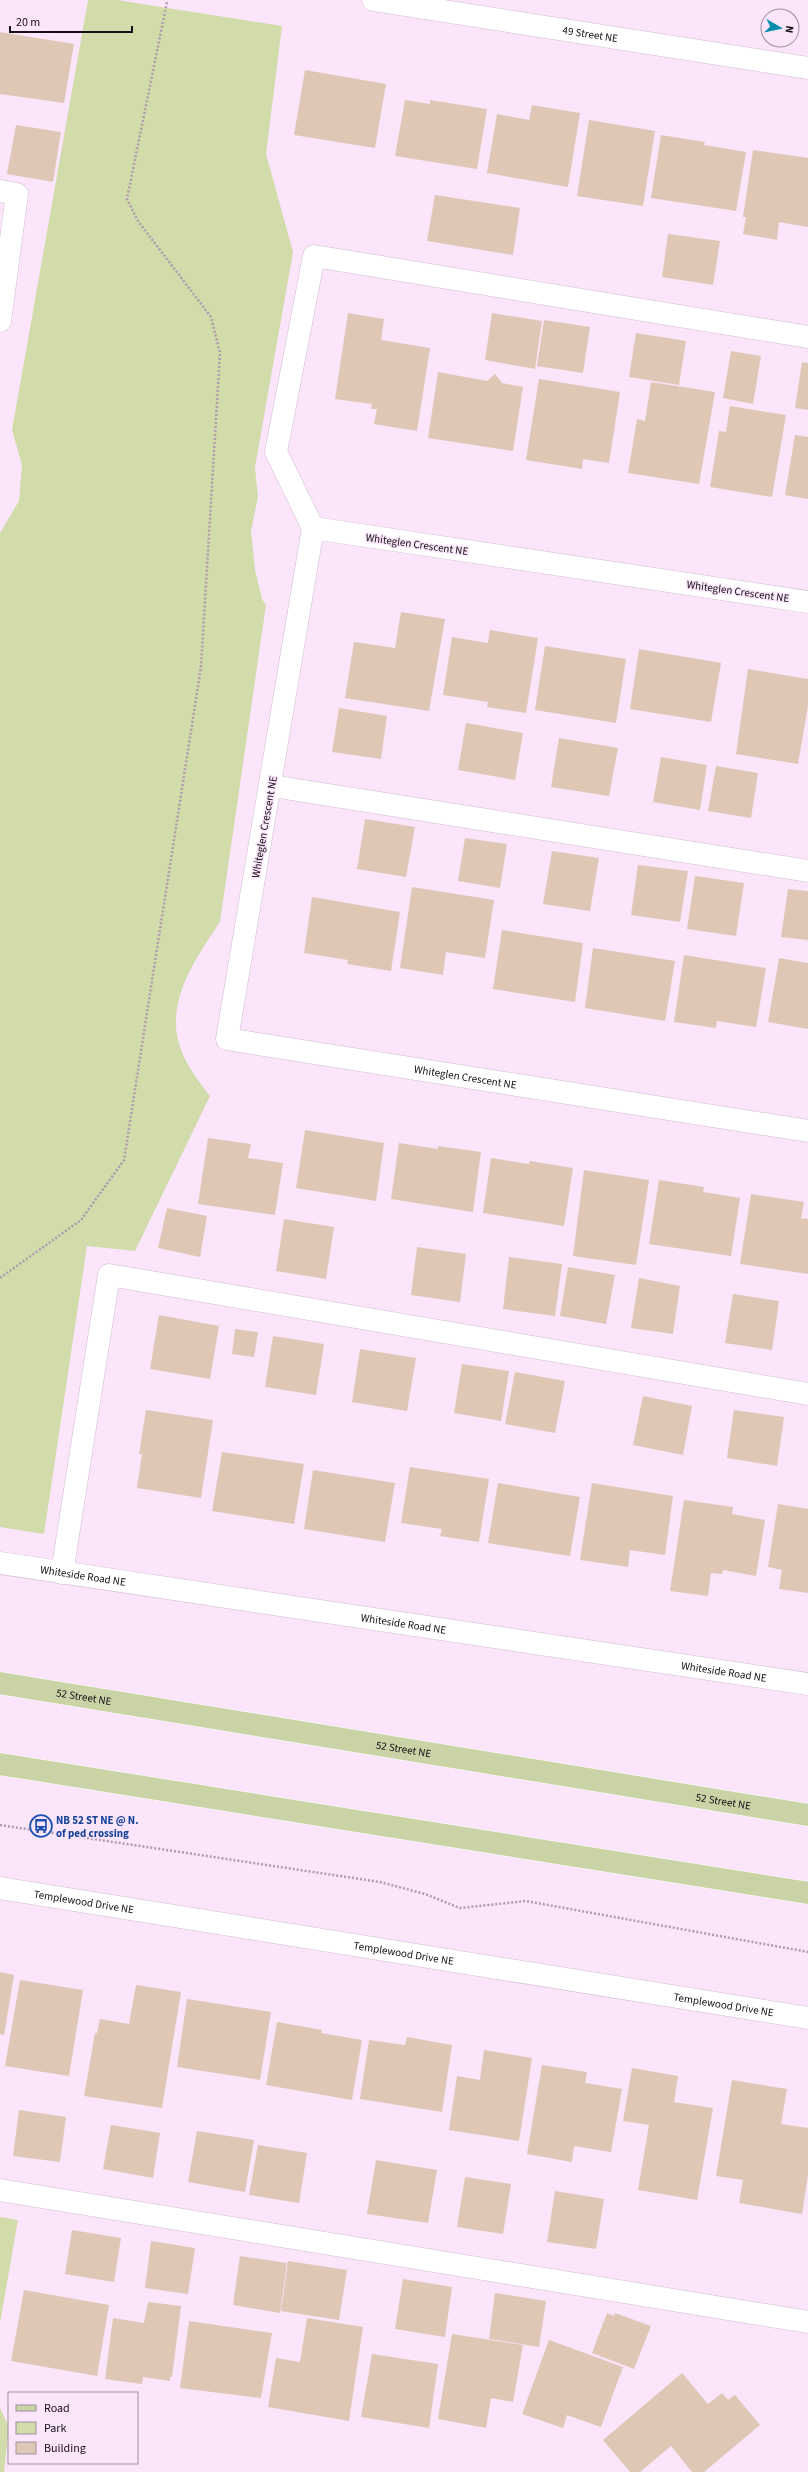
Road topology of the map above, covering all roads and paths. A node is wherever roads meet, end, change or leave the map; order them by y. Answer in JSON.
{"nodes":[{"id":1,"x":373,"y":0,"type":"edge"},
{"id":2,"x":167,"y":2,"type":"dead end"},
{"id":3,"x":808,"y":68,"type":"edge"},
{"id":4,"x":0,"y":191,"type":"edge"},
{"id":5,"x":0,"y":321,"type":"edge"},
{"id":6,"x":808,"y":337,"type":"edge"},
{"id":7,"x":313,"y":528,"type":"junction"},
{"id":8,"x":808,"y":602,"type":"edge"},
{"id":9,"x":272,"y":786,"type":"junction"},
{"id":10,"x":808,"y":871,"type":"edge"},
{"id":11,"x":808,"y":1131,"type":"edge"},
{"id":12,"x":0,"y":1278,"type":"edge"},
{"id":13,"x":808,"y":1394,"type":"edge"},
{"id":14,"x":0,"y":1563,"type":"edge"},
{"id":15,"x":62,"y":1573,"type":"junction"},
{"id":16,"x":0,"y":1683,"type":"edge"},
{"id":17,"x":808,"y":1684,"type":"edge"},
{"id":18,"x":0,"y":1764,"type":"edge"},
{"id":19,"x":808,"y":1815,"type":"edge"},
{"id":20,"x":0,"y":1825,"type":"edge"},
{"id":21,"x":0,"y":1888,"type":"edge"},
{"id":22,"x":808,"y":1893,"type":"edge"},
{"id":23,"x":808,"y":1952,"type":"edge"},
{"id":24,"x":808,"y":2018,"type":"edge"},
{"id":25,"x":0,"y":2190,"type":"edge"},
{"id":26,"x":808,"y":2322,"type":"edge"}],
"edges":[{"from":1,"to":3,"type":"street","name":"49 Street NE"},
{"from":2,"to":12,"type":"path"},
{"from":4,"to":5,"type":"street"},
{"from":6,"to":7,"type":"street"},
{"from":7,"to":8,"type":"street","name":"Whiteglen Crescent NE"},
{"from":7,"to":9,"type":"street","name":"Whiteglen Crescent NE"},
{"from":9,"to":10,"type":"street"},
{"from":9,"to":11,"type":"street","name":"Whiteglen Crescent NE"},
{"from":13,"to":15,"type":"street"},
{"from":14,"to":15,"type":"street","name":"Whiteside Road NE"},
{"from":15,"to":17,"type":"street","name":"Whiteside Road NE"},
{"from":16,"to":19,"type":"main road","name":"52 Street NE"},
{"from":18,"to":22,"type":"main road"},
{"from":20,"to":23,"type":"path"},
{"from":21,"to":24,"type":"street","name":"Templewood Drive NE"},
{"from":25,"to":26,"type":"street"}]}
